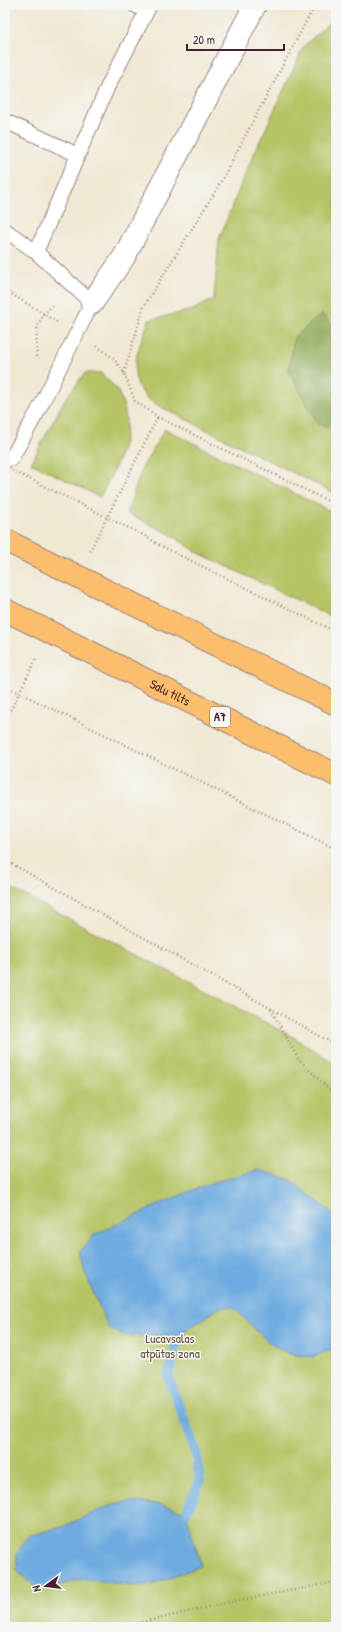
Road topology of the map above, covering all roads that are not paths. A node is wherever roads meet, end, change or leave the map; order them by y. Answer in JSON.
{"nodes":[{"id":1,"x":255,"y":5,"type":"edge"},
{"id":2,"x":144,"y":7,"type":"edge"},
{"id":3,"x":5,"y":122,"type":"edge"},
{"id":4,"x":78,"y":155,"type":"junction"},
{"id":5,"x":5,"y":230,"type":"edge"},
{"id":6,"x":36,"y":252,"type":"junction"},
{"id":7,"x":92,"y":303,"type":"junction"},
{"id":8,"x":8,"y":463,"type":"edge"},
{"id":9,"x":5,"y":540,"type":"edge"},
{"id":10,"x":5,"y":610,"type":"edge"},
{"id":11,"x":336,"y":704,"type":"edge"},
{"id":12,"x":336,"y":775,"type":"edge"}],
"edges":[{"from":1,"to":7,"type":"street"},
{"from":2,"to":4,"type":"lane"},
{"from":3,"to":4,"type":"lane"},
{"from":4,"to":6,"type":"lane"},
{"from":5,"to":6,"type":"lane"},
{"from":6,"to":7,"type":"lane"},
{"from":7,"to":8,"type":"lane"},
{"from":9,"to":11,"type":"highway","bridge":true},
{"from":10,"to":12,"type":"highway","name":"Salu tilts","number":"A7","bridge":true}]}
